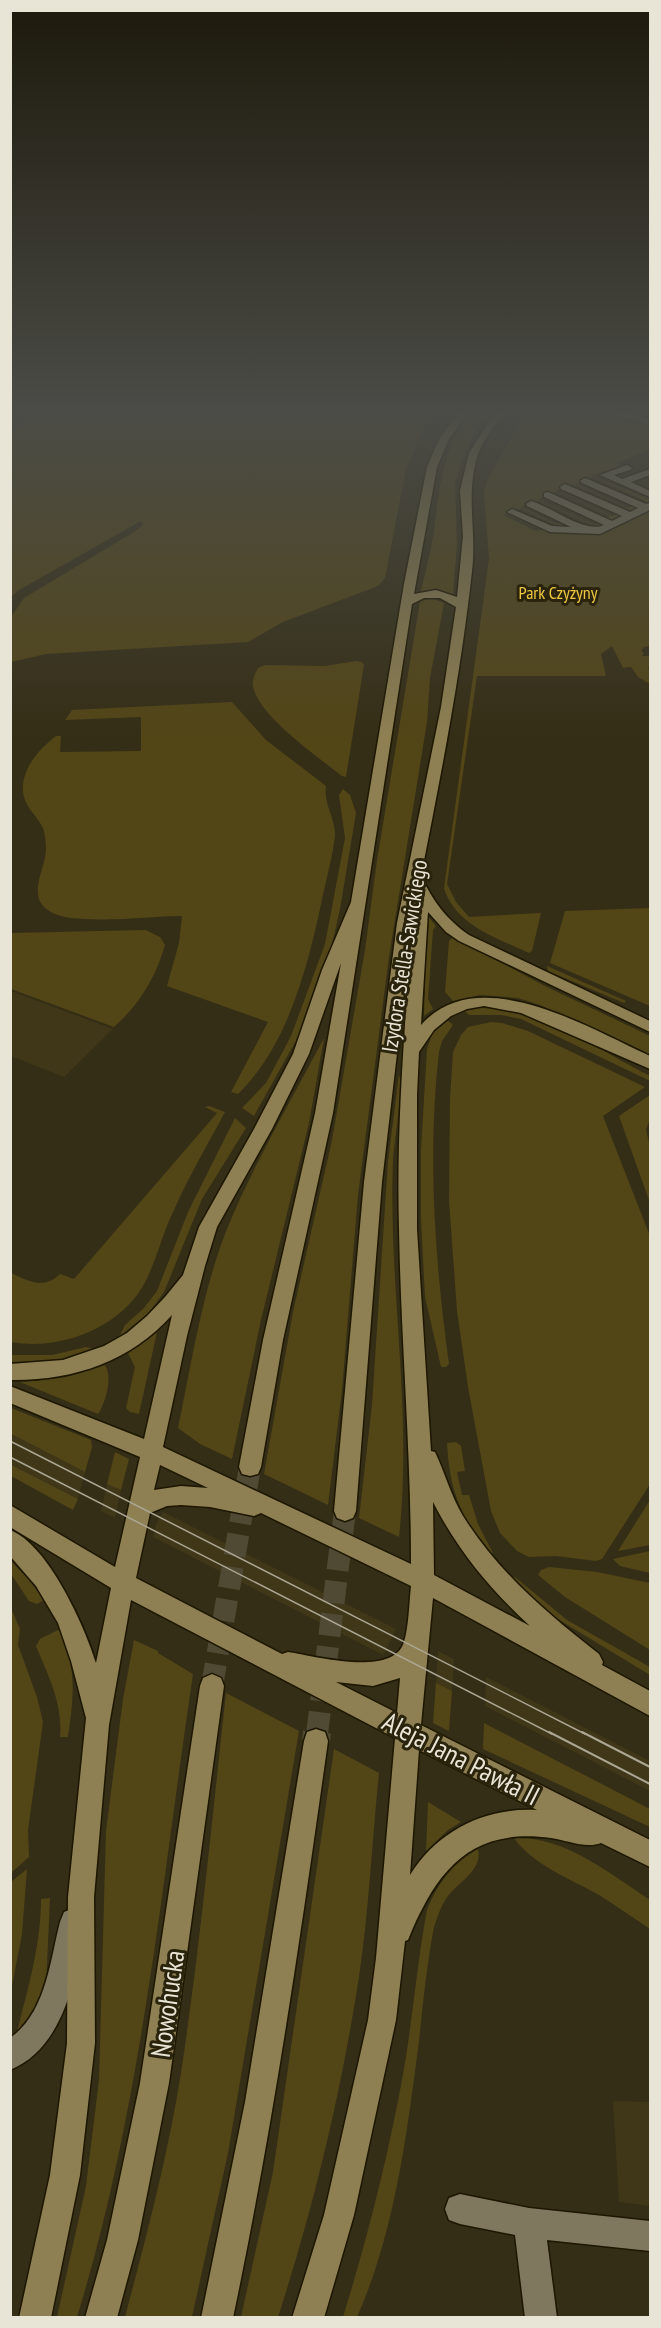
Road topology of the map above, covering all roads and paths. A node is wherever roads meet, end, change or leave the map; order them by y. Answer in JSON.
{"nodes":[{"id":1,"x":422,"y":521,"type":"edge"},
{"id":2,"x":467,"y":521,"type":"edge"},
{"id":3,"x":531,"y":521,"type":"edge"},
{"id":4,"x":566,"y":521,"type":"edge"},
{"id":5,"x":604,"y":521,"type":"edge"},
{"id":6,"x":622,"y":521,"type":"edge"},
{"id":7,"x":613,"y":525,"type":"junction"},
{"id":8,"x":588,"y":531,"type":"junction"},
{"id":9,"x":408,"y":602,"type":"junction"},
{"id":10,"x":462,"y":607,"type":"junction"},
{"id":11,"x":415,"y":877,"type":"junction"},
{"id":12,"x":422,"y":895,"type":"junction"},
{"id":13,"x":356,"y":905,"type":"junction"},
{"id":14,"x":651,"y":1028,"type":"edge"},
{"id":15,"x":412,"y":1051,"type":"junction"},
{"id":16,"x":651,"y":1063,"type":"edge"},
{"id":17,"x":195,"y":1266,"type":"junction"},
{"id":18,"x":10,"y":1372,"type":"edge"},
{"id":19,"x":10,"y":1394,"type":"edge"},
{"id":20,"x":420,"y":1427,"type":"junction"},
{"id":21,"x":152,"y":1450,"type":"junction"},
{"id":22,"x":250,"y":1467,"type":"tunnel mouth"},
{"id":23,"x":139,"y":1507,"type":"junction"},
{"id":24,"x":273,"y":1509,"type":"junction"},
{"id":25,"x":345,"y":1511,"type":"tunnel mouth"},
{"id":26,"x":10,"y":1515,"type":"edge"},
{"id":27,"x":10,"y":1540,"type":"edge"},
{"id":28,"x":423,"y":1581,"type":"junction"},
{"id":29,"x":124,"y":1584,"type":"junction"},
{"id":30,"x":415,"y":1647,"type":"junction"},
{"id":31,"x":272,"y":1660,"type":"junction"},
{"id":32,"x":212,"y":1686,"type":"tunnel mouth"},
{"id":33,"x":643,"y":1700,"type":"edge"},
{"id":34,"x":97,"y":1725,"type":"junction"},
{"id":35,"x":408,"y":1732,"type":"junction"},
{"id":36,"x":316,"y":1741,"type":"tunnel mouth"},
{"id":37,"x":620,"y":1840,"type":"junction"},
{"id":38,"x":651,"y":1854,"type":"edge"},
{"id":39,"x":81,"y":1898,"type":"junction"},
{"id":40,"x":390,"y":1958,"type":"junction"},
{"id":41,"x":10,"y":2056,"type":"edge"},
{"id":42,"x":460,"y":2210,"type":"dead end"},
{"id":43,"x":529,"y":2223,"type":"junction"},
{"id":44,"x":651,"y":2236,"type":"edge"},
{"id":45,"x":34,"y":2318,"type":"edge"},
{"id":46,"x":101,"y":2318,"type":"edge"},
{"id":47,"x":217,"y":2318,"type":"edge"},
{"id":48,"x":308,"y":2318,"type":"edge"},
{"id":49,"x":541,"y":2318,"type":"edge"}],
"edges":[{"from":1,"to":9,"type":"main road"},
{"from":2,"to":10,"type":"main road","name":"Izydora Stella-Sawickiego"},
{"from":3,"to":8,"type":"street"},
{"from":4,"to":8,"type":"street"},
{"from":5,"to":7,"type":"street"},
{"from":6,"to":7,"type":"street"},
{"from":7,"to":8,"type":"street"},
{"from":9,"to":10,"type":"main road"},
{"from":9,"to":13,"type":"main road"},
{"from":10,"to":11,"type":"main road","name":"Izydora Stella-Sawickiego"},
{"from":11,"to":12,"type":"main road"},
{"from":11,"to":25,"type":"main road","name":"Izydora Stella-Sawickiego"},
{"from":12,"to":14,"type":"main road"},
{"from":12,"to":15,"type":"main road"},
{"from":13,"to":17,"type":"main road"},
{"from":13,"to":22,"type":"main road"},
{"from":15,"to":16,"type":"main road"},
{"from":15,"to":20,"type":"main road"},
{"from":17,"to":18,"type":"main road"},
{"from":17,"to":21,"type":"main road"},
{"from":19,"to":21,"type":"main road"},
{"from":20,"to":28,"type":"main road"},
{"from":20,"to":33,"type":"main road"},
{"from":21,"to":23,"type":"main road"},
{"from":21,"to":24,"type":"main road"},
{"from":23,"to":24,"type":"main road"},
{"from":23,"to":29,"type":"main road"},
{"from":24,"to":28,"type":"main road"},
{"from":26,"to":29,"type":"main road","name":"Aleja Jana Pawła II"},
{"from":27,"to":34,"type":"main road"},
{"from":28,"to":30,"type":"main road"},
{"from":28,"to":33,"type":"main road"},
{"from":29,"to":31,"type":"main road","name":"Aleja Jana Pawła II"},
{"from":29,"to":34,"type":"main road"},
{"from":30,"to":31,"type":"main road","name":"Aleja Jana Pawła II"},
{"from":30,"to":35,"type":"main road"},
{"from":31,"to":35,"type":"main road","name":"Aleja Jana Pawła II"},
{"from":32,"to":46,"type":"main road","name":"Nowohucka"},
{"from":34,"to":39,"type":"main road"},
{"from":35,"to":37,"type":"main road","name":"Aleja Jana Pawła II"},
{"from":35,"to":40,"type":"main road"},
{"from":36,"to":47,"type":"main road"},
{"from":37,"to":38,"type":"main road","name":"Aleja Jana Pawła II"},
{"from":37,"to":40,"type":"main road"},
{"from":39,"to":41,"type":"street"},
{"from":39,"to":45,"type":"main road"},
{"from":40,"to":48,"type":"main road"},
{"from":42,"to":43,"type":"street"},
{"from":43,"to":44,"type":"street"},
{"from":43,"to":49,"type":"street"}]}
